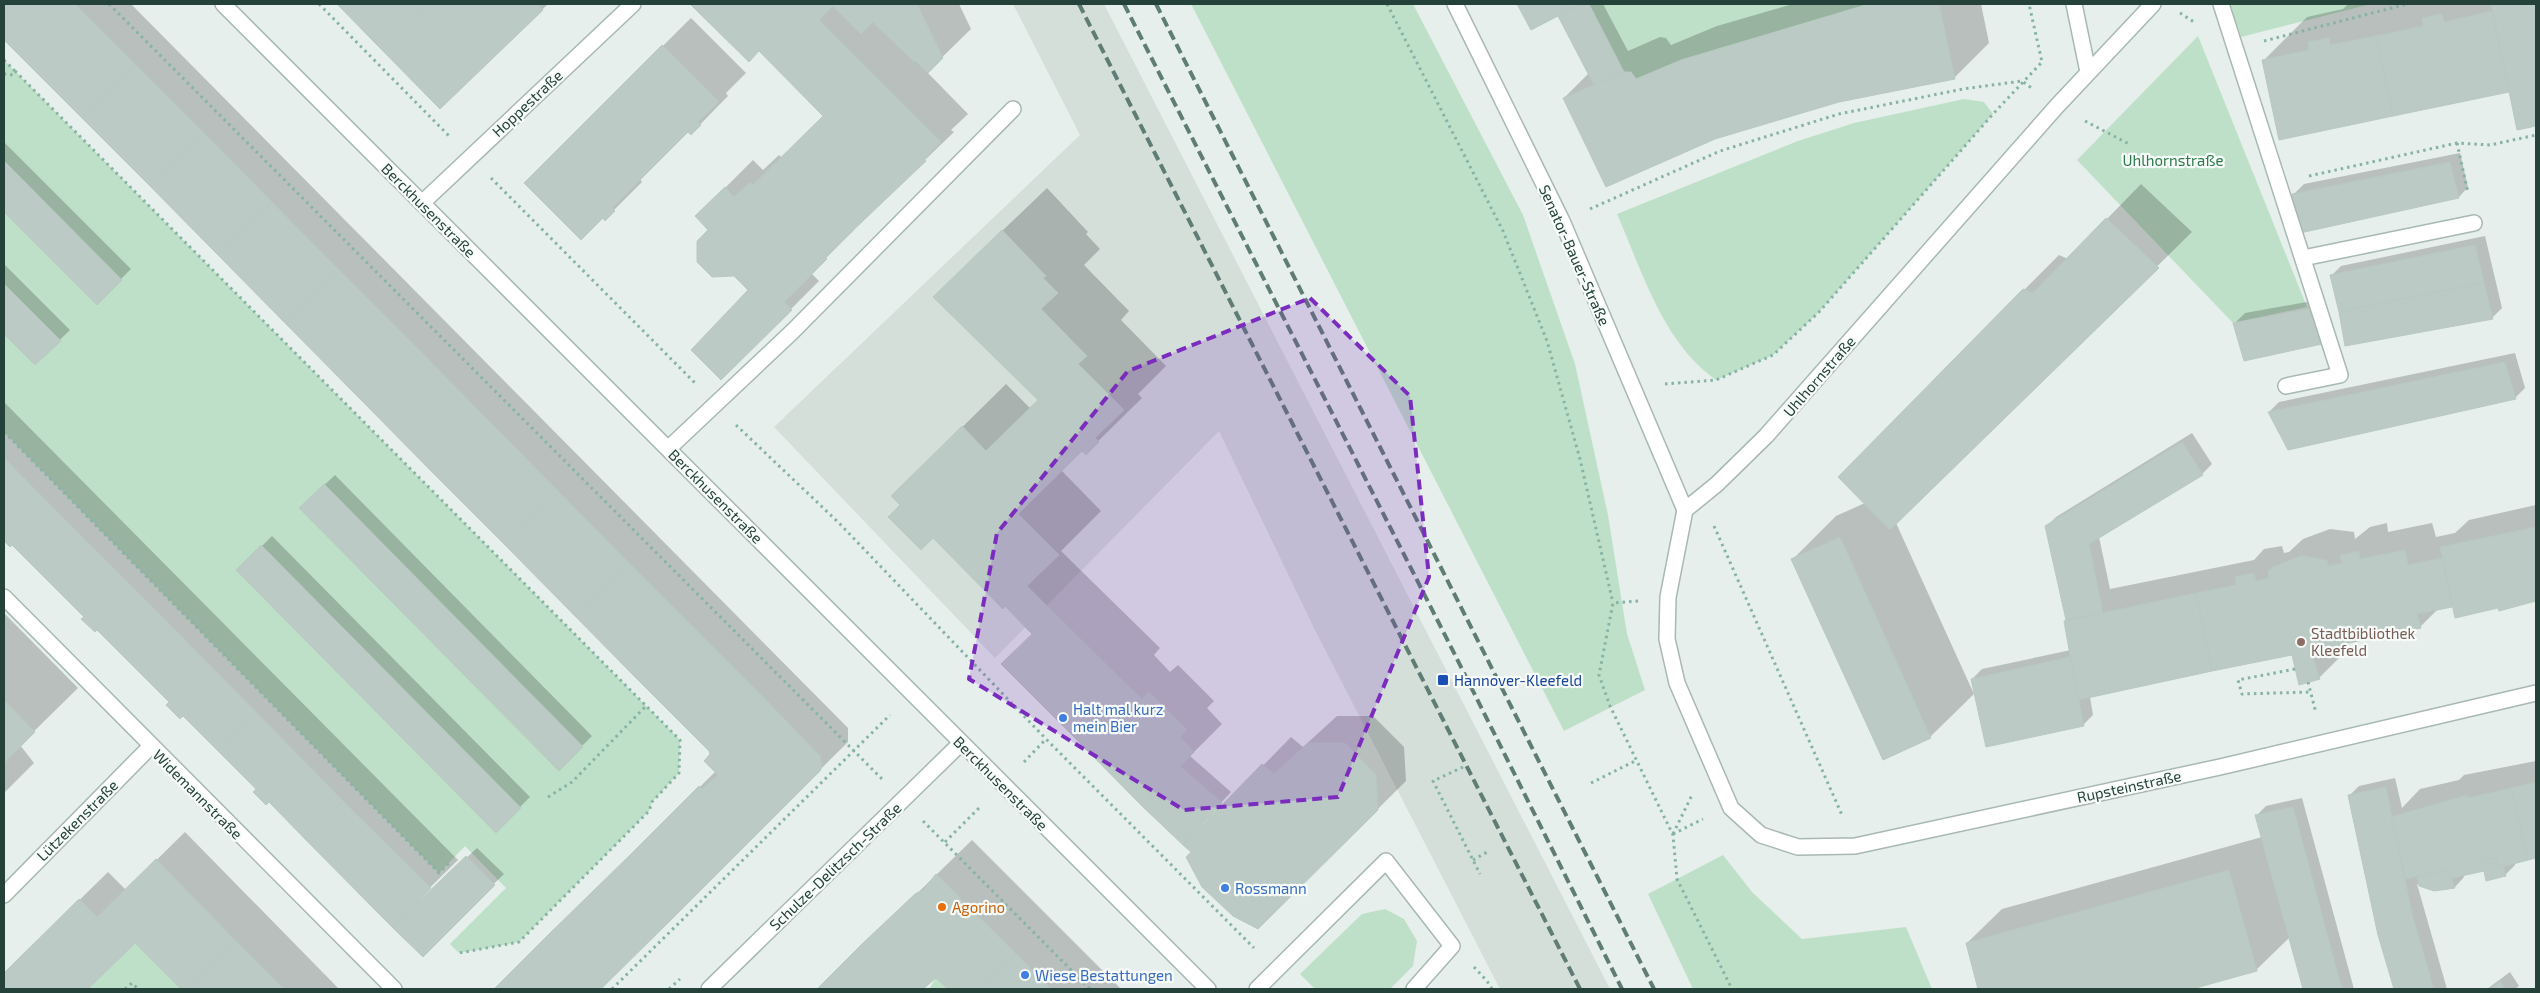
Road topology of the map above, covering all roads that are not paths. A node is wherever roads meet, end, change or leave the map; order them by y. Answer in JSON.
{"nodes":[{"id":1,"x":223,"y":4,"type":"edge"},
{"id":2,"x":633,"y":4,"type":"edge"},
{"id":3,"x":1455,"y":4,"type":"edge"},
{"id":4,"x":2074,"y":4,"type":"edge"},
{"id":5,"x":2153,"y":4,"type":"edge"},
{"id":6,"x":2221,"y":4,"type":"edge"},
{"id":7,"x":2088,"y":72,"type":"junction"},
{"id":8,"x":1013,"y":109,"type":"dead end"},
{"id":9,"x":422,"y":203,"type":"junction"},
{"id":10,"x":2474,"y":224,"type":"road end"},
{"id":11,"x":2303,"y":258,"type":"junction"},
{"id":12,"x":2286,"y":386,"type":"dead end"},
{"id":13,"x":669,"y":448,"type":"junction"},
{"id":14,"x":1685,"y":510,"type":"junction"},
{"id":15,"x":4,"y":597,"type":"edge"},
{"id":16,"x":2536,"y":694,"type":"edge"},
{"id":17,"x":961,"y":743,"type":"junction"},
{"id":18,"x":151,"y":746,"type":"junction"},
{"id":19,"x":4,"y":895,"type":"edge"},
{"id":20,"x":394,"y":989,"type":"edge"},
{"id":21,"x":709,"y":989,"type":"edge"},
{"id":22,"x":1208,"y":989,"type":"edge"},
{"id":23,"x":1257,"y":989,"type":"edge"},
{"id":24,"x":1414,"y":989,"type":"edge"}],
"edges":[{"from":1,"to":9,"type":"street","name":"Berckhusenstraße"},
{"from":2,"to":9,"type":"street","name":"Hoppestraße"},
{"from":3,"to":14,"type":"street","name":"Senator-Bauer-Straße"},
{"from":4,"to":7,"type":"street"},
{"from":5,"to":7,"type":"street","name":"Uhlhornstraße"},
{"from":6,"to":11,"type":"street"},
{"from":7,"to":14,"type":"street","name":"Uhlhornstraße"},
{"from":8,"to":13,"type":"street"},
{"from":9,"to":13,"type":"street","name":"Berckhusenstraße"},
{"from":10,"to":11,"type":"street"},
{"from":11,"to":12,"type":"street"},
{"from":13,"to":17,"type":"street","name":"Berckhusenstraße"},
{"from":14,"to":16,"type":"street","name":"Rupsteinstraße"},
{"from":15,"to":18,"type":"street","name":"Widemannstraße"},
{"from":17,"to":21,"type":"street","name":"Schulze-Delitzsch-Straße"},
{"from":17,"to":22,"type":"street","name":"Berckhusenstraße"},
{"from":18,"to":19,"type":"street","name":"Lützekenstraße"},
{"from":18,"to":20,"type":"street","name":"Widemannstraße"},
{"from":23,"to":24,"type":"street"}]}
